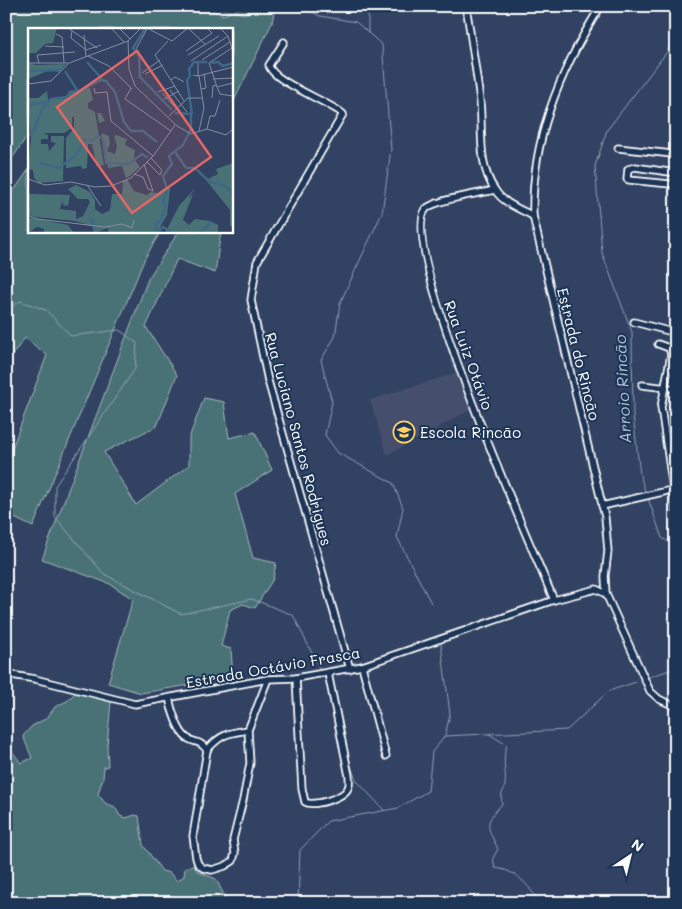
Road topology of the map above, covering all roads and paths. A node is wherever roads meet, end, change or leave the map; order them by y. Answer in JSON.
{"nodes":[{"id":1,"x":466,"y":6,"type":"edge"},
{"id":2,"x":601,"y":6,"type":"edge"},
{"id":3,"x":284,"y":42,"type":"dead end"},
{"id":4,"x":676,"y":146,"type":"edge"},
{"id":5,"x":618,"y":148,"type":"dead end"},
{"id":6,"x":676,"y":173,"type":"edge"},
{"id":7,"x":670,"y":184,"type":"dead end"},
{"id":8,"x":495,"y":190,"type":"junction"},
{"id":9,"x":533,"y":216,"type":"junction"},
{"id":10,"x":634,"y":322,"type":"dead end"},
{"id":11,"x":676,"y":334,"type":"edge"},
{"id":12,"x":658,"y":344,"type":"dead end"},
{"id":13,"x":642,"y":385,"type":"dead end"},
{"id":14,"x":664,"y":388,"type":"junction"},
{"id":15,"x":676,"y":390,"type":"edge"},
{"id":16,"x":674,"y":489,"type":"edge"},
{"id":17,"x":602,"y":506,"type":"junction"},
{"id":18,"x":676,"y":510,"type":"edge"},
{"id":19,"x":604,"y":576,"type":"junction"},
{"id":20,"x":596,"y":589,"type":"junction"},
{"id":21,"x":606,"y":594,"type":"junction"},
{"id":22,"x":554,"y":600,"type":"junction"},
{"id":23,"x":362,"y":666,"type":"junction"},
{"id":24,"x":350,"y":669,"type":"junction"},
{"id":25,"x":328,"y":673,"type":"junction"},
{"id":26,"x":6,"y":674,"type":"edge"},
{"id":27,"x":296,"y":678,"type":"junction"},
{"id":28,"x":268,"y":679,"type":"junction"},
{"id":29,"x":169,"y":698,"type":"junction"},
{"id":30,"x":676,"y":707,"type":"edge"},
{"id":31,"x":248,"y":730,"type":"junction"},
{"id":32,"x":207,"y":750,"type":"junction"},
{"id":33,"x":386,"y":756,"type":"dead end"}],
"edges":[{"from":1,"to":8,"type":"street"},
{"from":2,"to":9,"type":"street","name":"Estrada do Rincão"},
{"from":3,"to":24,"type":"street","name":"Rua Luciano Santos Rodrigues"},
{"from":4,"to":5,"type":"street"},
{"from":6,"to":7,"type":"street"},
{"from":8,"to":9,"type":"street"},
{"from":8,"to":22,"type":"street","name":"Rua Luiz Otávio"},
{"from":9,"to":17,"type":"street","name":"Estrada do Rincão"},
{"from":10,"to":11,"type":"street"},
{"from":12,"to":14,"type":"street"},
{"from":13,"to":14,"type":"street"},
{"from":14,"to":15,"type":"street"},
{"from":14,"to":16,"type":"street"},
{"from":16,"to":17,"type":"street"},
{"from":16,"to":18,"type":"street"},
{"from":17,"to":19,"type":"street","name":"Estrada do Rincão"},
{"from":19,"to":20,"type":"street"},
{"from":19,"to":21,"type":"street","name":"Estrada do Rincão"},
{"from":20,"to":21,"type":"street"},
{"from":20,"to":22,"type":"street","name":"Estrada Octávio Frasca"},
{"from":21,"to":30,"type":"street","name":"Estrada do Rincão"},
{"from":22,"to":23,"type":"street","name":"Estrada Octávio Frasca"},
{"from":23,"to":24,"type":"street","name":"Estrada Octávio Frasca"},
{"from":23,"to":33,"type":"street"},
{"from":24,"to":25,"type":"street","name":"Estrada Octávio Frasca"},
{"from":25,"to":27,"type":"street","name":"Estrada Octávio Frasca"},
{"from":25,"to":27,"type":"street"},
{"from":26,"to":29,"type":"street","name":"Estrada Octávio Frasca"},
{"from":27,"to":28,"type":"street","name":"Estrada Octávio Frasca"},
{"from":28,"to":29,"type":"street","name":"Estrada Octávio Frasca"},
{"from":28,"to":31,"type":"street"},
{"from":29,"to":32,"type":"street"},
{"from":31,"to":32,"type":"street"},
{"from":31,"to":32,"type":"street"}]}
